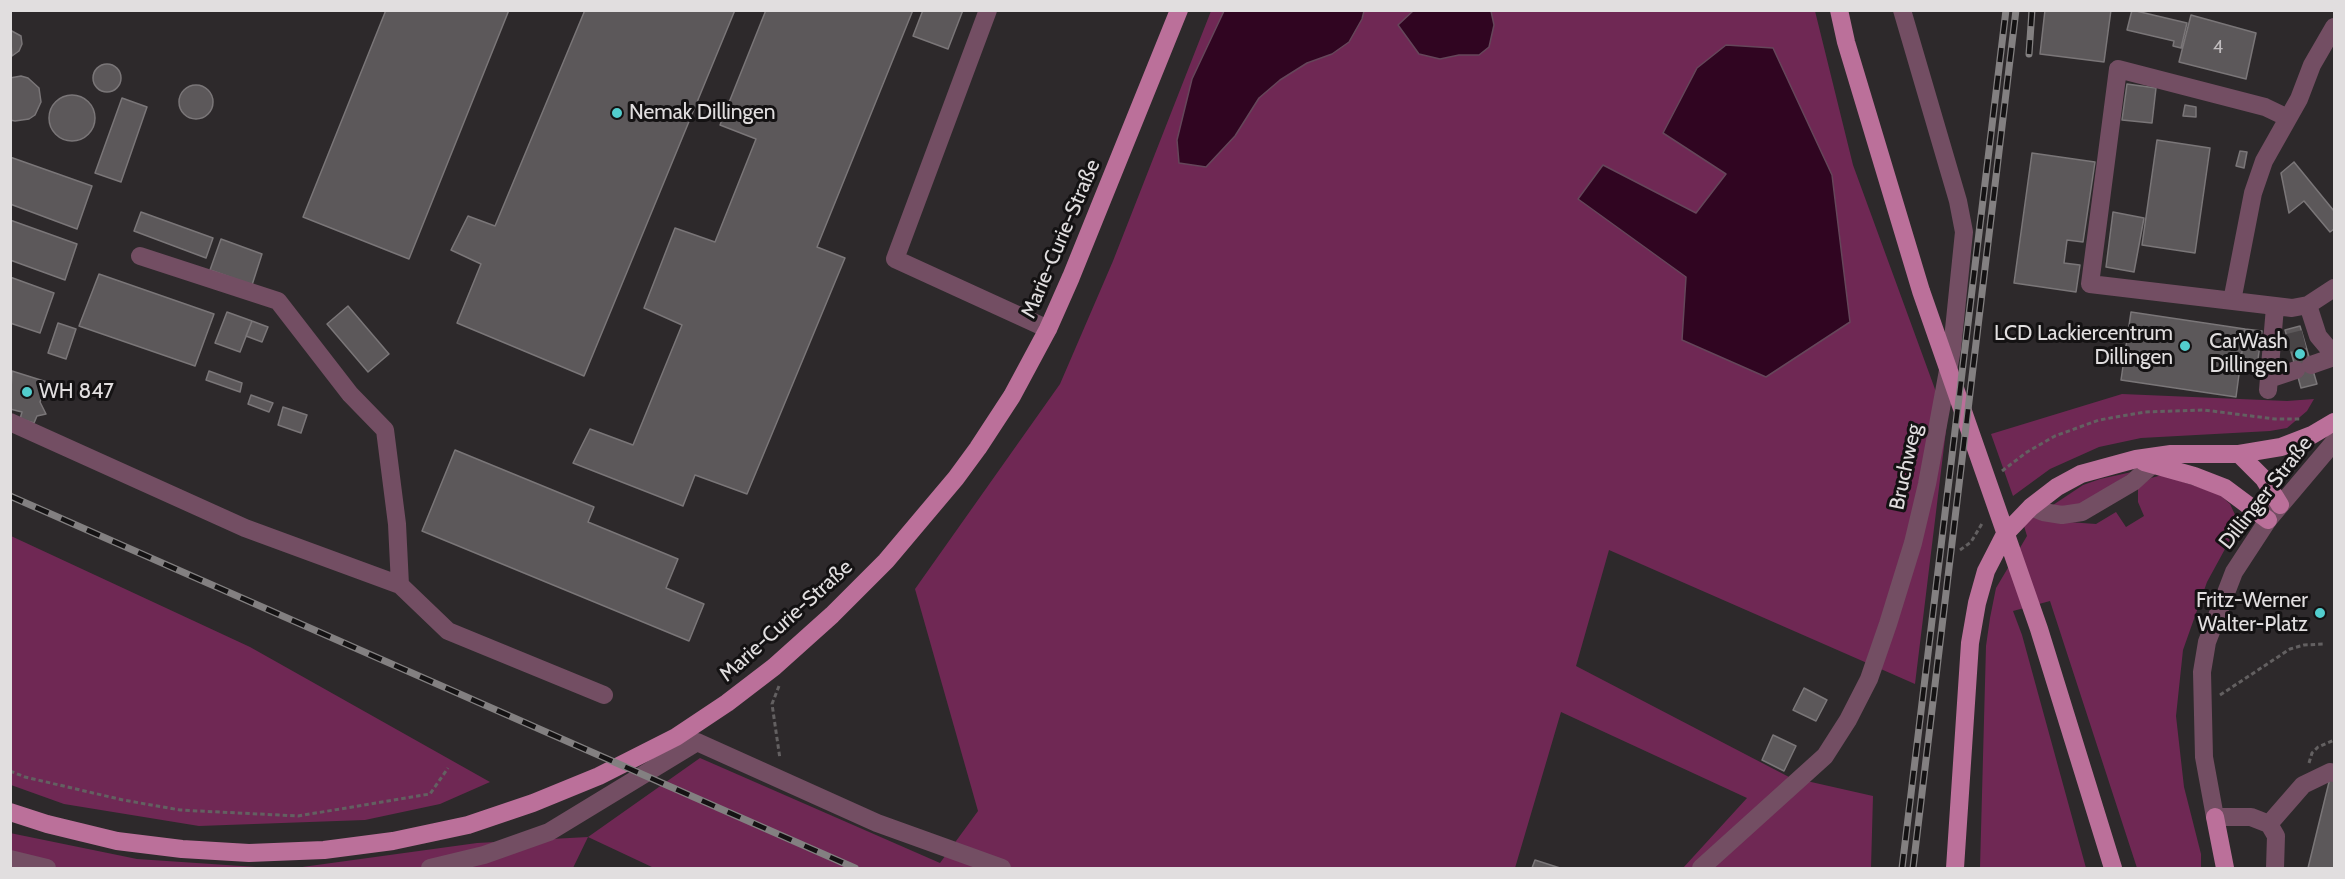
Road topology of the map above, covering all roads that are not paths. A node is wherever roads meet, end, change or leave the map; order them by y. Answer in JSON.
{"nodes":[{"id":1,"x":988,"y":10,"type":"edge"},
{"id":2,"x":1179,"y":10,"type":"edge"},
{"id":3,"x":1839,"y":10,"type":"edge"},
{"id":4,"x":1902,"y":10,"type":"edge"},
{"id":5,"x":2334,"y":27,"type":"edge"},
{"id":6,"x":2288,"y":118,"type":"junction"},
{"id":7,"x":140,"y":256,"type":"dead end"},
{"id":8,"x":2334,"y":288,"type":"edge"},
{"id":9,"x":2232,"y":302,"type":"junction"},
{"id":10,"x":2308,"y":305,"type":"junction"},
{"id":11,"x":2275,"y":307,"type":"junction"},
{"id":12,"x":1048,"y":329,"type":"junction"},
{"id":13,"x":2295,"y":342,"type":"junction"},
{"id":14,"x":2334,"y":356,"type":"edge"},
{"id":15,"x":10,"y":422,"type":"edge"},
{"id":16,"x":2334,"y":422,"type":"edge"},
{"id":17,"x":2334,"y":442,"type":"edge"},
{"id":18,"x":2239,"y":454,"type":"junction"},
{"id":19,"x":2145,"y":462,"type":"junction"},
{"id":20,"x":2280,"y":505,"type":"junction"},
{"id":21,"x":2031,"y":507,"type":"junction"},
{"id":22,"x":2268,"y":520,"type":"junction"},
{"id":23,"x":400,"y":585,"type":"junction"},
{"id":24,"x":604,"y":695,"type":"dead end"},
{"id":25,"x":2334,"y":773,"type":"edge"},
{"id":26,"x":10,"y":812,"type":"edge"},
{"id":27,"x":2215,"y":817,"type":"junction"},
{"id":28,"x":2269,"y":824,"type":"junction"},
{"id":29,"x":10,"y":859,"type":"edge"},
{"id":30,"x":47,"y":868,"type":"edge"},
{"id":31,"x":430,"y":868,"type":"edge"},
{"id":32,"x":1002,"y":868,"type":"edge"},
{"id":33,"x":1701,"y":868,"type":"edge"},
{"id":34,"x":1955,"y":868,"type":"edge"},
{"id":35,"x":2113,"y":868,"type":"edge"},
{"id":36,"x":2225,"y":868,"type":"edge"},
{"id":37,"x":2275,"y":868,"type":"edge"}],
"edges":[{"from":1,"to":12,"type":"street"},
{"from":2,"to":12,"type":"main road","name":"Marie-Curie-Straße"},
{"from":3,"to":35,"type":"main road"},
{"from":4,"to":33,"type":"street","name":"Bruchweg"},
{"from":5,"to":6,"type":"street"},
{"from":6,"to":9,"type":"street"},
{"from":6,"to":9,"type":"street"},
{"from":7,"to":23,"type":"street"},
{"from":8,"to":10,"type":"street"},
{"from":9,"to":11,"type":"street"},
{"from":10,"to":11,"type":"street"},
{"from":10,"to":13,"type":"street"},
{"from":11,"to":13,"type":"street"},
{"from":12,"to":26,"type":"main road","name":"Marie-Curie-Straße"},
{"from":13,"to":14,"type":"street"},
{"from":13,"to":14,"type":"street"},
{"from":15,"to":23,"type":"street"},
{"from":16,"to":18,"type":"main road"},
{"from":17,"to":20,"type":"street","name":"Dillinger Straße"},
{"from":18,"to":19,"type":"main road"},
{"from":18,"to":20,"type":"main road"},
{"from":19,"to":21,"type":"main road"},
{"from":19,"to":21,"type":"street"},
{"from":19,"to":22,"type":"main road"},
{"from":20,"to":22,"type":"street","name":"Dillinger Straße"},
{"from":21,"to":34,"type":"main road"},
{"from":22,"to":27,"type":"street","name":"Dillinger Straße"},
{"from":23,"to":24,"type":"street"},
{"from":25,"to":28,"type":"street"},
{"from":27,"to":28,"type":"street"},
{"from":27,"to":36,"type":"main road"},
{"from":28,"to":37,"type":"street"},
{"from":29,"to":30,"type":"street"},
{"from":31,"to":32,"type":"street"}]}
